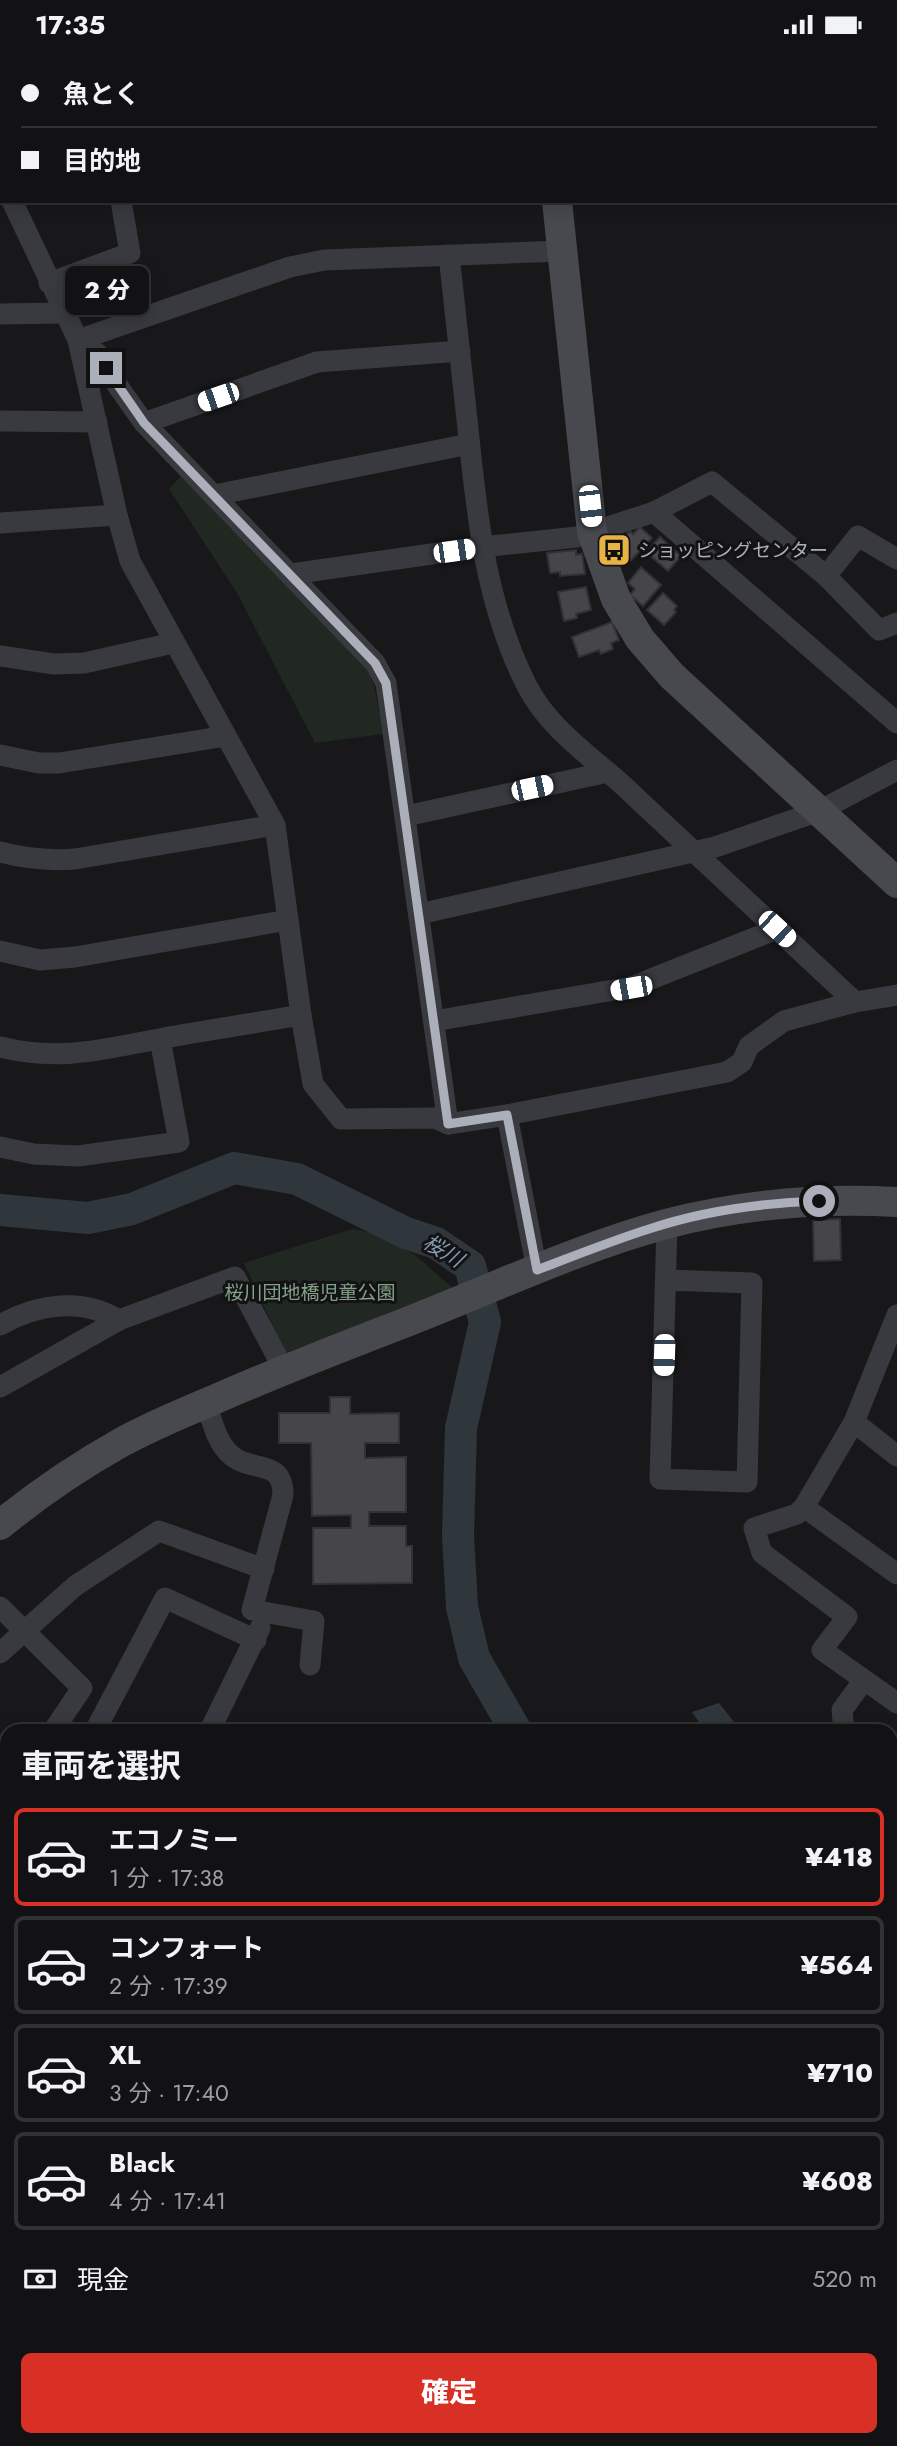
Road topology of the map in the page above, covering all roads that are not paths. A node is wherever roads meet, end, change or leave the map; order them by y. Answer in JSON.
{"nodes":[{"id":1,"x":13,"y":203,"type":"edge"},
{"id":2,"x":121,"y":203,"type":"edge"},
{"id":3,"x":557,"y":203,"type":"edge"},
{"id":4,"x":562,"y":251,"type":"junction"},
{"id":5,"x":449,"y":255,"type":"junction"},
{"id":6,"x":50,"y":283,"type":"junction"},
{"id":7,"x":64,"y":313,"type":"junction"},
{"id":8,"x":0,"y":314,"type":"edge"},
{"id":9,"x":78,"y":340,"type":"junction"},
{"id":10,"x":460,"y":351,"type":"junction"},
{"id":11,"x":0,"y":421,"type":"edge"},
{"id":12,"x":97,"y":422,"type":"junction"},
{"id":13,"x":144,"y":423,"type":"junction"},
{"id":14,"x":469,"y":444,"type":"junction"},
{"id":15,"x":215,"y":495,"type":"junction"},
{"id":16,"x":654,"y":512,"type":"junction"},
{"id":17,"x":117,"y":515,"type":"junction"},
{"id":18,"x":0,"y":523,"type":"edge"},
{"id":19,"x":592,"y":532,"type":"junction"},
{"id":20,"x":481,"y":547,"type":"junction"},
{"id":21,"x":897,"y":559,"type":"edge"},
{"id":22,"x":291,"y":575,"type":"junction"},
{"id":23,"x":825,"y":576,"type":"junction"},
{"id":24,"x":897,"y":623,"type":"edge"},
{"id":25,"x":173,"y":643,"type":"junction"},
{"id":26,"x":0,"y":656,"type":"edge"},
{"id":27,"x":897,"y":723,"type":"edge"},
{"id":28,"x":226,"y":736,"type":"junction"},
{"id":29,"x":0,"y":755,"type":"edge"},
{"id":30,"x":897,"y":771,"type":"edge"},
{"id":31,"x":608,"y":772,"type":"junction"},
{"id":32,"x":819,"y":811,"type":"junction"},
{"id":33,"x":406,"y":815,"type":"junction"},
{"id":34,"x":275,"y":825,"type":"junction"},
{"id":35,"x":0,"y":852,"type":"edge"},
{"id":36,"x":695,"y":853,"type":"junction"},
{"id":37,"x":897,"y":883,"type":"edge"},
{"id":38,"x":419,"y":914,"type":"junction"},
{"id":39,"x":288,"y":920,"type":"junction"},
{"id":40,"x":777,"y":929,"type":"junction"},
{"id":41,"x":0,"y":951,"type":"edge"},
{"id":42,"x":897,"y":995,"type":"edge"},
{"id":43,"x":855,"y":1002,"type":"junction"},
{"id":44,"x":301,"y":1015,"type":"junction"},
{"id":45,"x":434,"y":1021,"type":"junction"},
{"id":46,"x":160,"y":1039,"type":"junction"},
{"id":47,"x":0,"y":1047,"type":"edge"},
{"id":48,"x":507,"y":1115,"type":"junction"},
{"id":49,"x":448,"y":1124,"type":"junction"},
{"id":50,"x":0,"y":1147,"type":"edge"},
{"id":51,"x":897,"y":1202,"type":"edge"},
{"id":52,"x":667,"y":1224,"type":"junction"},
{"id":53,"x":537,"y":1270,"type":"junction"},
{"id":54,"x":666,"y":1280,"type":"junction"},
{"id":55,"x":897,"y":1315,"type":"edge"},
{"id":56,"x":119,"y":1321,"type":"junction"},
{"id":57,"x":0,"y":1325,"type":"edge"},
{"id":58,"x":284,"y":1370,"type":"junction"},
{"id":59,"x":0,"y":1387,"type":"edge"},
{"id":60,"x":206,"y":1403,"type":"junction"},
{"id":61,"x":854,"y":1422,"type":"junction"},
{"id":62,"x":897,"y":1455,"type":"edge"},
{"id":63,"x":804,"y":1507,"type":"junction"},
{"id":64,"x":0,"y":1525,"type":"edge"},
{"id":65,"x":264,"y":1569,"type":"junction"},
{"id":66,"x":897,"y":1574,"type":"edge"},
{"id":67,"x":0,"y":1607,"type":"edge"},
{"id":68,"x":266,"y":1613,"type":"junction"},
{"id":69,"x":23,"y":1630,"type":"junction"},
{"id":70,"x":256,"y":1640,"type":"junction"},
{"id":71,"x":0,"y":1653,"type":"edge"},
{"id":72,"x":310,"y":1665,"type":"dead end"},
{"id":73,"x":864,"y":1680,"type":"junction"},
{"id":74,"x":897,"y":1703,"type":"edge"},
{"id":75,"x":58,"y":1724,"type":"edge"},
{"id":76,"x":99,"y":1724,"type":"edge"},
{"id":77,"x":213,"y":1724,"type":"edge"},
{"id":78,"x":843,"y":1724,"type":"edge"}],
"edges":[{"from":1,"to":6,"type":"street"},
{"from":2,"to":6,"type":"street"},
{"from":3,"to":4,"type":"street"},
{"from":4,"to":5,"type":"street"},
{"from":4,"to":19,"type":"street"},
{"from":5,"to":9,"type":"street"},
{"from":5,"to":10,"type":"street"},
{"from":6,"to":7,"type":"street"},
{"from":7,"to":8,"type":"street"},
{"from":7,"to":9,"type":"street"},
{"from":9,"to":12,"type":"street"},
{"from":9,"to":13,"type":"street"},
{"from":10,"to":13,"type":"street"},
{"from":10,"to":14,"type":"street"},
{"from":11,"to":12,"type":"street"},
{"from":12,"to":17,"type":"street"},
{"from":13,"to":15,"type":"street"},
{"from":14,"to":15,"type":"street"},
{"from":14,"to":20,"type":"street"},
{"from":15,"to":22,"type":"street"},
{"from":16,"to":19,"type":"street"},
{"from":16,"to":23,"type":"street"},
{"from":16,"to":27,"type":"street"},
{"from":17,"to":18,"type":"street"},
{"from":17,"to":25,"type":"street"},
{"from":19,"to":20,"type":"street"},
{"from":19,"to":32,"type":"street"},
{"from":20,"to":22,"type":"street"},
{"from":20,"to":31,"type":"street"},
{"from":21,"to":23,"type":"street"},
{"from":22,"to":33,"type":"street"},
{"from":23,"to":24,"type":"street"},
{"from":25,"to":26,"type":"street"},
{"from":25,"to":28,"type":"street"},
{"from":28,"to":29,"type":"street"},
{"from":28,"to":34,"type":"street"},
{"from":30,"to":32,"type":"street"},
{"from":31,"to":33,"type":"street"},
{"from":31,"to":36,"type":"street"},
{"from":32,"to":36,"type":"street"},
{"from":32,"to":37,"type":"street"},
{"from":33,"to":38,"type":"street"},
{"from":34,"to":35,"type":"street"},
{"from":34,"to":39,"type":"street"},
{"from":36,"to":38,"type":"street"},
{"from":36,"to":40,"type":"street"},
{"from":38,"to":45,"type":"street"},
{"from":39,"to":41,"type":"street"},
{"from":39,"to":44,"type":"street"},
{"from":40,"to":43,"type":"street"},
{"from":40,"to":45,"type":"street"},
{"from":42,"to":43,"type":"street"},
{"from":43,"to":48,"type":"street"},
{"from":44,"to":46,"type":"street"},
{"from":44,"to":49,"type":"street"},
{"from":45,"to":49,"type":"street"},
{"from":46,"to":47,"type":"street"},
{"from":46,"to":50,"type":"street"},
{"from":48,"to":49,"type":"street"},
{"from":48,"to":53,"type":"street"},
{"from":51,"to":52,"type":"street"},
{"from":52,"to":53,"type":"street"},
{"from":52,"to":54,"type":"street"},
{"from":53,"to":58,"type":"street"},
{"from":54,"to":54,"type":"street"},
{"from":55,"to":61,"type":"street"},
{"from":56,"to":57,"type":"street"},
{"from":56,"to":58,"type":"street"},
{"from":56,"to":59,"type":"street"},
{"from":58,"to":60,"type":"street"},
{"from":60,"to":64,"type":"street"},
{"from":60,"to":65,"type":"street"},
{"from":61,"to":62,"type":"street"},
{"from":61,"to":63,"type":"street"},
{"from":63,"to":66,"type":"street"},
{"from":63,"to":73,"type":"street"},
{"from":65,"to":68,"type":"street"},
{"from":65,"to":69,"type":"street"},
{"from":67,"to":69,"type":"street"},
{"from":68,"to":70,"type":"street"},
{"from":68,"to":72,"type":"street"},
{"from":69,"to":71,"type":"street"},
{"from":69,"to":75,"type":"street"},
{"from":70,"to":76,"type":"street"},
{"from":70,"to":77,"type":"street"},
{"from":73,"to":74,"type":"street"},
{"from":73,"to":78,"type":"street"}]}
